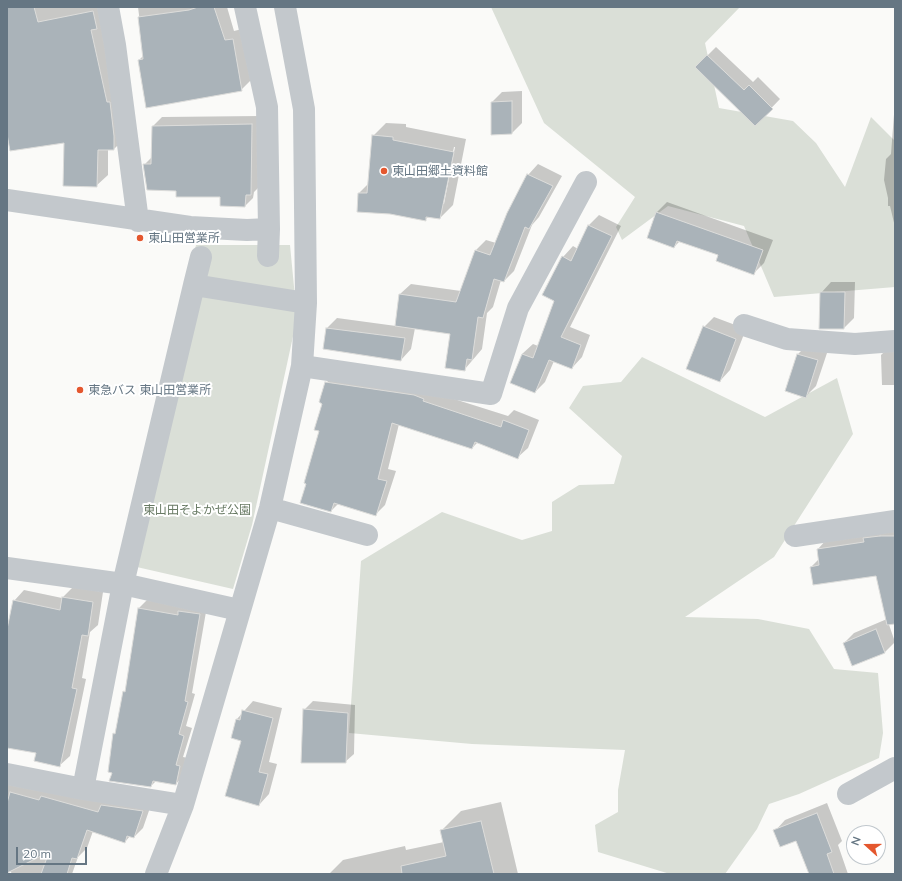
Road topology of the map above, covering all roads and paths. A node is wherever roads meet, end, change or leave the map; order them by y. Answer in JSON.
{"nodes":[{"id":1,"x":108,"y":7,"type":"edge"},
{"id":2,"x":245,"y":7,"type":"edge"},
{"id":3,"x":285,"y":7,"type":"edge"},
{"id":4,"x":586,"y":182,"type":"dead end"},
{"id":5,"x":7,"y":200,"type":"edge"},
{"id":6,"x":138,"y":221,"type":"junction"},
{"id":7,"x":269,"y":229,"type":"junction"},
{"id":8,"x":268,"y":256,"type":"dead end"},
{"id":9,"x":201,"y":258,"type":"dead end"},
{"id":10,"x":194,"y":285,"type":"junction"},
{"id":11,"x":306,"y":303,"type":"junction"},
{"id":12,"x":744,"y":325,"type":"dead end"},
{"id":13,"x":895,"y":341,"type":"edge"},
{"id":14,"x":302,"y":366,"type":"junction"},
{"id":15,"x":270,"y":508,"type":"junction"},
{"id":16,"x":895,"y":521,"type":"edge"},
{"id":17,"x":367,"y":535,"type":"dead end"},
{"id":18,"x":795,"y":536,"type":"dead end"},
{"id":19,"x":7,"y":568,"type":"edge"},
{"id":20,"x":123,"y":584,"type":"junction"},
{"id":21,"x":239,"y":610,"type":"junction"},
{"id":22,"x":895,"y":768,"type":"edge"},
{"id":23,"x":7,"y":774,"type":"edge"},
{"id":24,"x":83,"y":789,"type":"junction"},
{"id":25,"x":848,"y":794,"type":"dead end"},
{"id":26,"x":183,"y":805,"type":"junction"},
{"id":27,"x":156,"y":874,"type":"edge"}],
"edges":[{"from":1,"to":6,"type":"street"},
{"from":2,"to":7,"type":"street"},
{"from":3,"to":11,"type":"street"},
{"from":4,"to":14,"type":"street"},
{"from":5,"to":6,"type":"street"},
{"from":6,"to":7,"type":"street"},
{"from":7,"to":8,"type":"street"},
{"from":9,"to":10,"type":"street"},
{"from":10,"to":11,"type":"street"},
{"from":10,"to":20,"type":"street"},
{"from":11,"to":14,"type":"street"},
{"from":12,"to":13,"type":"street"},
{"from":14,"to":15,"type":"street"},
{"from":15,"to":17,"type":"street"},
{"from":15,"to":21,"type":"street"},
{"from":16,"to":18,"type":"street"},
{"from":19,"to":20,"type":"street"},
{"from":20,"to":21,"type":"street"},
{"from":20,"to":24,"type":"street"},
{"from":21,"to":26,"type":"street"},
{"from":22,"to":25,"type":"street"},
{"from":23,"to":24,"type":"street"},
{"from":24,"to":26,"type":"street"},
{"from":26,"to":27,"type":"street"}]}
